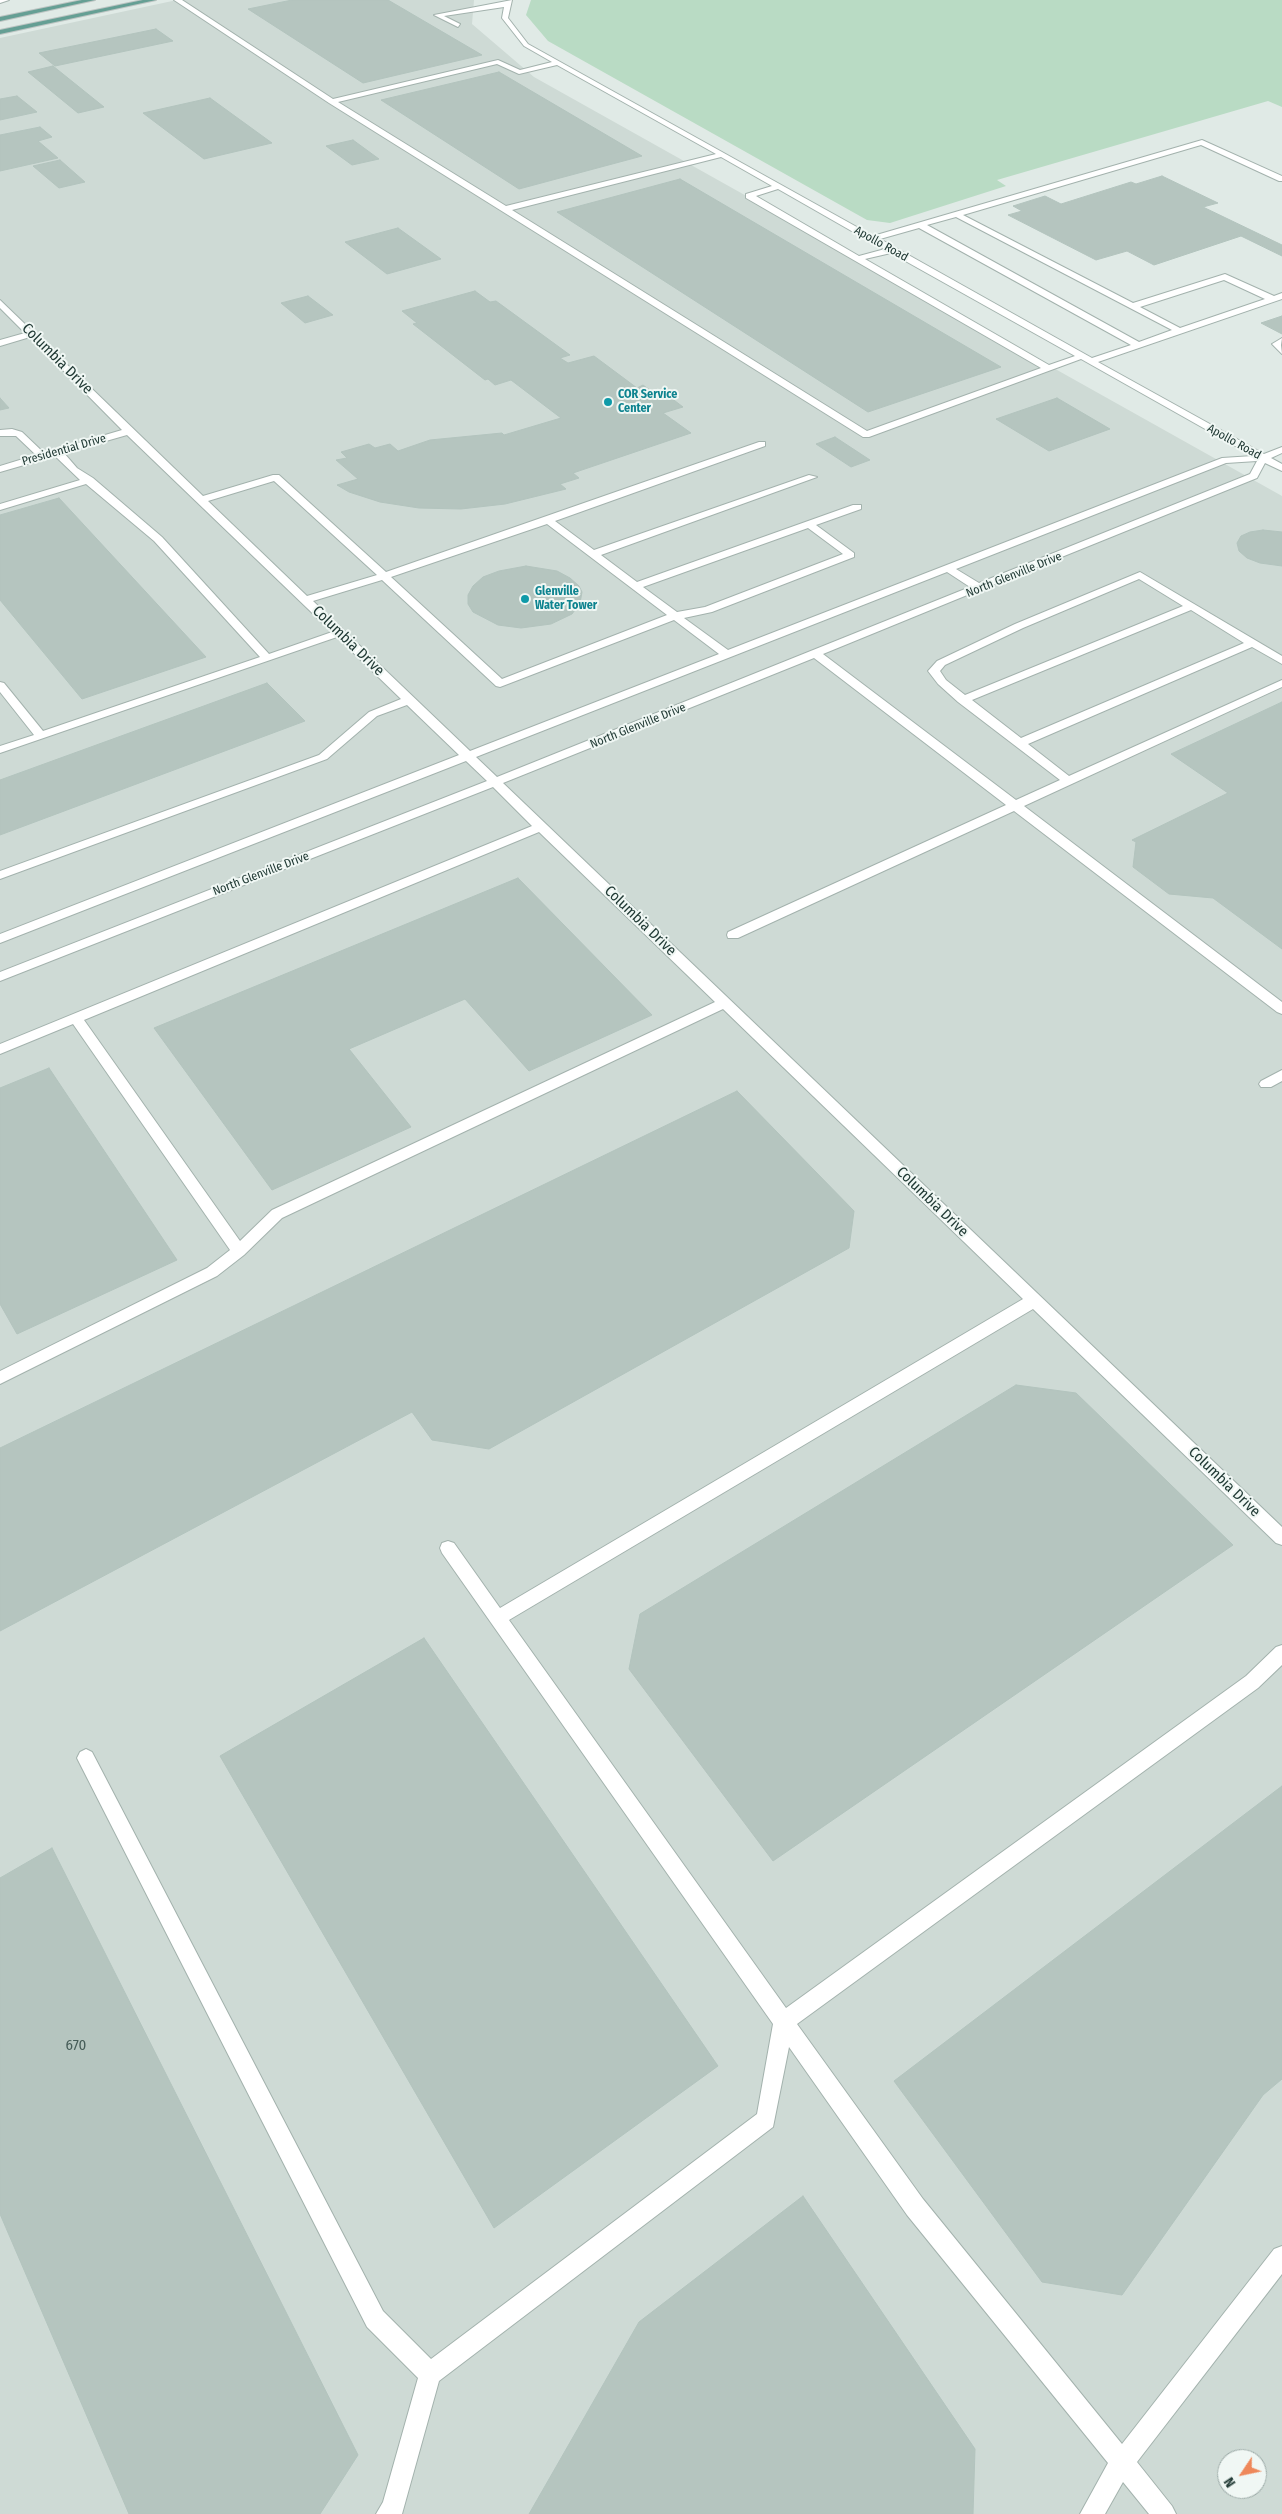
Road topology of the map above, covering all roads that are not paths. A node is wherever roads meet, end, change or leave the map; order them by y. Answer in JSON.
{"nodes":[{"id":1,"x":6,"y":0,"type":"edge"},
{"id":2,"x":92,"y":0,"type":"edge"},
{"id":3,"x":153,"y":0,"type":"edge"},
{"id":4,"x":178,"y":0,"type":"edge"},
{"id":5,"x":0,"y":1,"type":"edge"},
{"id":6,"x":508,"y":2,"type":"edge"},
{"id":7,"x":0,"y":19,"type":"edge"},
{"id":8,"x":458,"y":25,"type":"dead end"},
{"id":9,"x":0,"y":32,"type":"edge"},
{"id":10,"x":558,"y":63,"type":"junction"},
{"id":11,"x":332,"y":101,"type":"junction"},
{"id":12,"x":722,"y":155,"type":"junction"},
{"id":13,"x":1282,"y":179,"type":"edge"},
{"id":14,"x":779,"y":186,"type":"junction"},
{"id":15,"x":505,"y":209,"type":"junction"},
{"id":16,"x":956,"y":214,"type":"junction"},
{"id":17,"x":920,"y":225,"type":"junction"},
{"id":18,"x":872,"y":239,"type":"junction"},
{"id":19,"x":892,"y":250,"type":"junction"},
{"id":20,"x":857,"y":259,"type":"junction"},
{"id":21,"x":1278,"y":297,"type":"edge"},
{"id":22,"x":0,"y":303,"type":"edge"},
{"id":23,"x":1133,"y":306,"type":"junction"},
{"id":24,"x":1180,"y":331,"type":"junction"},
{"id":25,"x":32,"y":334,"type":"junction"},
{"id":26,"x":1282,"y":341,"type":"edge"},
{"id":27,"x":0,"y":343,"type":"edge"},
{"id":28,"x":1138,"y":345,"type":"junction"},
{"id":29,"x":1282,"y":351,"type":"edge"},
{"id":30,"x":1082,"y":356,"type":"junction"},
{"id":31,"x":1091,"y":361,"type":"junction"},
{"id":32,"x":1049,"y":369,"type":"junction"},
{"id":33,"x":129,"y":431,"type":"junction"},
{"id":34,"x":0,"y":433,"type":"edge"},
{"id":35,"x":762,"y":444,"type":"dead end"},
{"id":36,"x":1282,"y":450,"type":"edge"},
{"id":37,"x":57,"y":452,"type":"junction"},
{"id":38,"x":42,"y":456,"type":"junction"},
{"id":39,"x":1263,"y":458,"type":"junction"},
{"id":40,"x":1282,"y":468,"type":"edge"},
{"id":41,"x":0,"y":469,"type":"edge"},
{"id":42,"x":812,"y":477,"type":"dead end"},
{"id":43,"x":90,"y":480,"type":"junction"},
{"id":44,"x":201,"y":500,"type":"junction"},
{"id":45,"x":0,"y":507,"type":"edge"},
{"id":46,"x":857,"y":507,"type":"dead end"},
{"id":47,"x":548,"y":520,"type":"junction"},
{"id":48,"x":809,"y":524,"type":"junction"},
{"id":49,"x":593,"y":554,"type":"junction"},
{"id":50,"x":948,"y":568,"type":"junction"},
{"id":51,"x":384,"y":576,"type":"junction"},
{"id":52,"x":635,"y":586,"type":"junction"},
{"id":53,"x":980,"y":589,"type":"junction"},
{"id":54,"x":306,"y":600,"type":"junction"},
{"id":55,"x":1192,"y":606,"type":"junction"},
{"id":56,"x":675,"y":616,"type":"junction"},
{"id":57,"x":339,"y":633,"type":"junction"},
{"id":58,"x":1252,"y":643,"type":"junction"},
{"id":59,"x":816,"y":654,"type":"junction"},
{"id":60,"x":727,"y":655,"type":"junction"},
{"id":61,"x":267,"y":658,"type":"junction"},
{"id":62,"x":1282,"y":661,"type":"edge"},
{"id":63,"x":1282,"y":683,"type":"edge"},
{"id":64,"x":0,"y":685,"type":"edge"},
{"id":65,"x":409,"y":700,"type":"junction"},
{"id":66,"x":962,"y":700,"type":"junction"},
{"id":67,"x":41,"y":736,"type":"junction"},
{"id":68,"x":1018,"y":744,"type":"junction"},
{"id":69,"x":0,"y":750,"type":"edge"},
{"id":70,"x":468,"y":757,"type":"junction"},
{"id":71,"x":1068,"y":781,"type":"junction"},
{"id":72,"x":496,"y":782,"type":"junction"},
{"id":73,"x":1015,"y":806,"type":"junction"},
{"id":74,"x":542,"y":826,"type":"junction"},
{"id":75,"x":0,"y":875,"type":"edge"},
{"id":76,"x":733,"y":936,"type":"dead end"},
{"id":77,"x":0,"y":940,"type":"edge"},
{"id":78,"x":0,"y":977,"type":"edge"},
{"id":79,"x":725,"y":1002,"type":"junction"},
{"id":80,"x":1282,"y":1009,"type":"edge"},
{"id":81,"x":76,"y":1018,"type":"junction"},
{"id":82,"x":0,"y":1049,"type":"edge"},
{"id":83,"x":1282,"y":1075,"type":"edge"},
{"id":84,"x":1266,"y":1084,"type":"dead end"},
{"id":85,"x":239,"y":1251,"type":"junction"},
{"id":86,"x":1035,"y":1300,"type":"junction"},
{"id":87,"x":0,"y":1378,"type":"edge"},
{"id":88,"x":1282,"y":1538,"type":"edge"},
{"id":89,"x":448,"y":1548,"type":"dead end"},
{"id":90,"x":498,"y":1618,"type":"junction"},
{"id":91,"x":1282,"y":1653,"type":"edge"},
{"id":92,"x":86,"y":1758,"type":"dead end"},
{"id":93,"x":784,"y":2022,"type":"junction"},
{"id":94,"x":1282,"y":2257,"type":"edge"},
{"id":95,"x":430,"y":2374,"type":"junction"},
{"id":96,"x":1122,"y":2462,"type":"junction"},
{"id":97,"x":388,"y":2514,"type":"edge"},
{"id":98,"x":1092,"y":2514,"type":"edge"},
{"id":99,"x":1164,"y":2514,"type":"edge"}],
"edges":[{"from":1,"to":5,"type":"street"},
{"from":2,"to":7,"type":"main road"},
{"from":3,"to":9,"type":"main road"},
{"from":4,"to":11,"type":"street"},
{"from":6,"to":8,"type":"street"},
{"from":6,"to":10,"type":"street","name":"Apollo Road"},
{"from":10,"to":11,"type":"street"},
{"from":10,"to":12,"type":"street","name":"Apollo Road"},
{"from":11,"to":15,"type":"street"},
{"from":12,"to":14,"type":"street","name":"Apollo Road"},
{"from":12,"to":15,"type":"street"},
{"from":13,"to":16,"type":"street"},
{"from":14,"to":18,"type":"street","name":"Apollo Road"},
{"from":14,"to":20,"type":"street"},
{"from":15,"to":32,"type":"street"},
{"from":16,"to":17,"type":"street"},
{"from":16,"to":23,"type":"street"},
{"from":17,"to":18,"type":"street"},
{"from":17,"to":28,"type":"street"},
{"from":18,"to":19,"type":"street","name":"Apollo Road"},
{"from":19,"to":20,"type":"street"},
{"from":19,"to":30,"type":"street","name":"Apollo Road"},
{"from":20,"to":32,"type":"street"},
{"from":21,"to":23,"type":"street"},
{"from":21,"to":24,"type":"street"},
{"from":22,"to":25,"type":"street","name":"Columbia Drive"},
{"from":23,"to":24,"type":"street"},
{"from":24,"to":28,"type":"street"},
{"from":25,"to":27,"type":"street"},
{"from":25,"to":33,"type":"street","name":"Columbia Drive"},
{"from":26,"to":29,"type":"street"},
{"from":28,"to":31,"type":"street"},
{"from":30,"to":31,"type":"street","name":"Apollo Road"},
{"from":30,"to":32,"type":"street"},
{"from":31,"to":39,"type":"street","name":"Apollo Road"},
{"from":33,"to":37,"type":"street","name":"Presidential Drive"},
{"from":33,"to":44,"type":"street","name":"Columbia Drive"},
{"from":34,"to":38,"type":"street"},
{"from":35,"to":47,"type":"street"},
{"from":36,"to":39,"type":"street","name":"North Glenville Drive"},
{"from":37,"to":38,"type":"street","name":"Presidential Drive"},
{"from":37,"to":43,"type":"street"},
{"from":38,"to":41,"type":"street","name":"Presidential Drive"},
{"from":39,"to":40,"type":"street","name":"Apollo Road"},
{"from":39,"to":50,"type":"street","name":"North Glenville Drive"},
{"from":39,"to":53,"type":"street","name":"North Glenville Drive"},
{"from":42,"to":49,"type":"street"},
{"from":43,"to":45,"type":"street"},
{"from":43,"to":61,"type":"street"},
{"from":44,"to":51,"type":"street"},
{"from":44,"to":54,"type":"street","name":"Columbia Drive"},
{"from":46,"to":48,"type":"street"},
{"from":47,"to":49,"type":"street"},
{"from":47,"to":51,"type":"street"},
{"from":48,"to":52,"type":"street"},
{"from":48,"to":56,"type":"street"},
{"from":49,"to":52,"type":"street"},
{"from":50,"to":53,"type":"street"},
{"from":50,"to":60,"type":"street","name":"North Glenville Drive"},
{"from":51,"to":54,"type":"street"},
{"from":51,"to":56,"type":"street"},
{"from":52,"to":56,"type":"street"},
{"from":53,"to":59,"type":"street","name":"North Glenville Drive"},
{"from":54,"to":57,"type":"street","name":"Columbia Drive"},
{"from":55,"to":58,"type":"street"},
{"from":55,"to":66,"type":"street"},
{"from":55,"to":66,"type":"street"},
{"from":56,"to":60,"type":"street"},
{"from":57,"to":61,"type":"street"},
{"from":57,"to":65,"type":"street","name":"Columbia Drive"},
{"from":58,"to":62,"type":"street"},
{"from":58,"to":68,"type":"street"},
{"from":59,"to":72,"type":"street","name":"North Glenville Drive"},
{"from":59,"to":73,"type":"street"},
{"from":60,"to":70,"type":"street","name":"North Glenville Drive"},
{"from":61,"to":67,"type":"street"},
{"from":63,"to":71,"type":"street"},
{"from":64,"to":67,"type":"street"},
{"from":65,"to":70,"type":"street","name":"Columbia Drive"},
{"from":65,"to":75,"type":"street"},
{"from":66,"to":68,"type":"street"},
{"from":67,"to":69,"type":"street"},
{"from":68,"to":71,"type":"street"},
{"from":70,"to":72,"type":"street","name":"Columbia Drive"},
{"from":70,"to":77,"type":"street","name":"North Glenville Drive"},
{"from":71,"to":73,"type":"street"},
{"from":72,"to":74,"type":"street","name":"Columbia Drive"},
{"from":72,"to":78,"type":"street","name":"North Glenville Drive"},
{"from":73,"to":76,"type":"street"},
{"from":73,"to":80,"type":"street"},
{"from":74,"to":79,"type":"street","name":"Columbia Drive"},
{"from":74,"to":81,"type":"street"},
{"from":79,"to":85,"type":"street"},
{"from":79,"to":86,"type":"street","name":"Columbia Drive"},
{"from":81,"to":82,"type":"street"},
{"from":81,"to":85,"type":"street"},
{"from":83,"to":84,"type":"street"},
{"from":85,"to":87,"type":"street"},
{"from":86,"to":88,"type":"street","name":"Columbia Drive"},
{"from":86,"to":90,"type":"street"},
{"from":89,"to":90,"type":"street"},
{"from":90,"to":93,"type":"street"},
{"from":91,"to":93,"type":"street"},
{"from":92,"to":95,"type":"street"},
{"from":93,"to":95,"type":"street"},
{"from":93,"to":96,"type":"street"},
{"from":94,"to":96,"type":"street"},
{"from":95,"to":97,"type":"street"},
{"from":96,"to":98,"type":"street"},
{"from":96,"to":99,"type":"street"}]}
